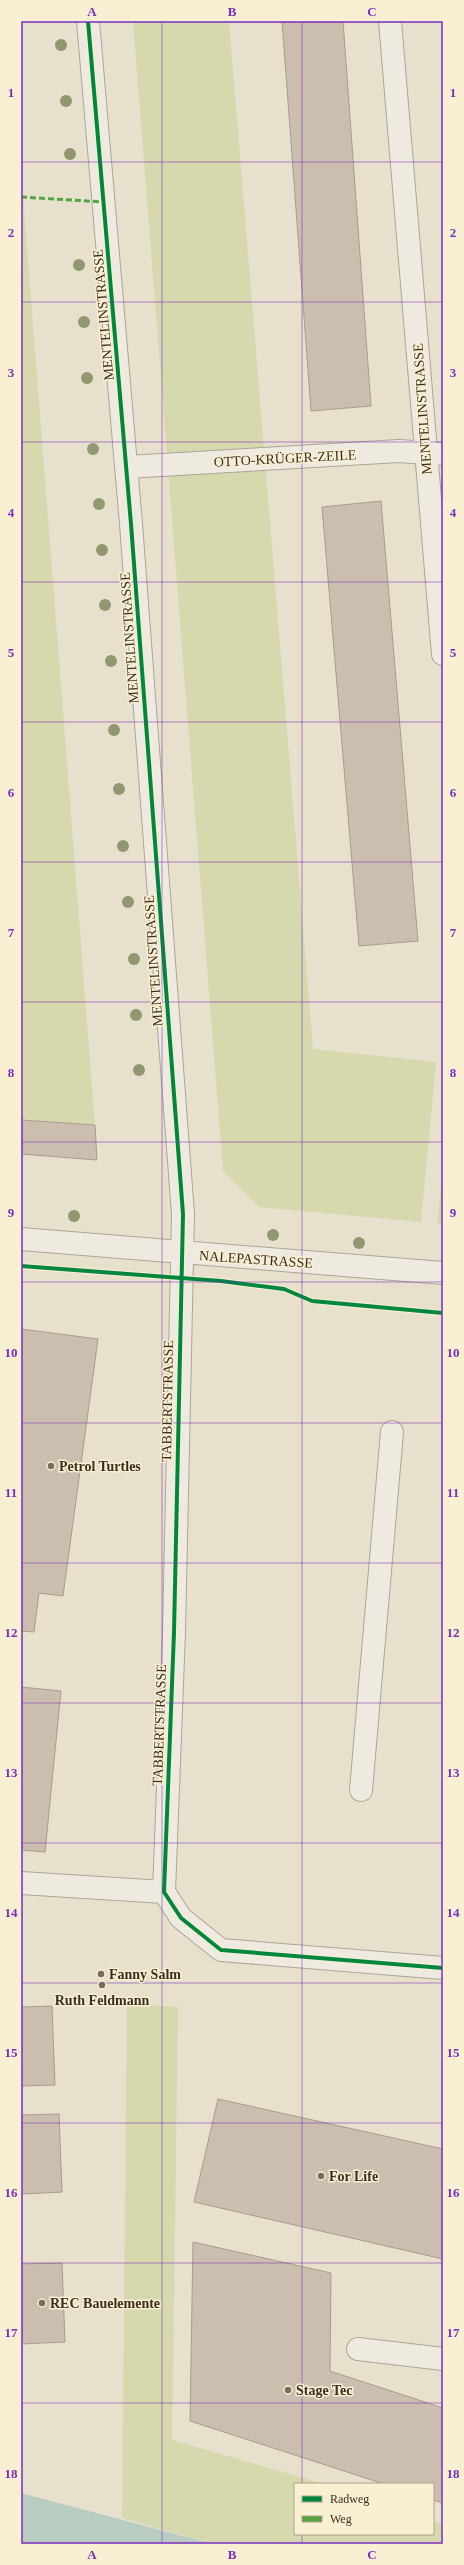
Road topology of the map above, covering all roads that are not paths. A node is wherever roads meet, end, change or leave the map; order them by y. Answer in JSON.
{"nodes":[{"id":1,"x":88,"y":21,"type":"edge"},
{"id":2,"x":390,"y":21,"type":"edge"},
{"id":3,"x":434,"y":453,"type":"edge"},
{"id":4,"x":127,"y":467,"type":"junction"},
{"id":5,"x":443,"y":654,"type":"edge"},
{"id":6,"x":21,"y":1239,"type":"edge"},
{"id":7,"x":182,"y":1254,"type":"junction"},
{"id":8,"x":443,"y":1273,"type":"edge"},
{"id":9,"x":392,"y":1432,"type":"dead end"},
{"id":10,"x":361,"y":1790,"type":"dead end"},
{"id":11,"x":21,"y":1883,"type":"edge"},
{"id":12,"x":164,"y":1892,"type":"junction"},
{"id":13,"x":443,"y":1968,"type":"edge"},
{"id":14,"x":358,"y":2349,"type":"dead end"},
{"id":15,"x":443,"y":2360,"type":"edge"}],
"edges":[{"from":1,"to":4,"type":"street","name":"MENTELINSTRASSE"},
{"from":2,"to":3,"type":"street","name":"MENTELINSTRASSE"},
{"from":3,"to":4,"type":"street","name":"OTTO-KRÜGER-ZEILE"},
{"from":3,"to":5,"type":"street","name":"MENTELINSTRASSE"},
{"from":4,"to":7,"type":"street","name":"MENTELINSTRASSE"},
{"from":6,"to":7,"type":"street","name":"NALEPASTRASSE"},
{"from":7,"to":8,"type":"street","name":"NALEPASTRASSE"},
{"from":7,"to":12,"type":"street","name":"TABBERTSTRASSE"},
{"from":9,"to":10,"type":"street"},
{"from":11,"to":12,"type":"street"},
{"from":12,"to":13,"type":"street"},
{"from":14,"to":15,"type":"street"}]}
